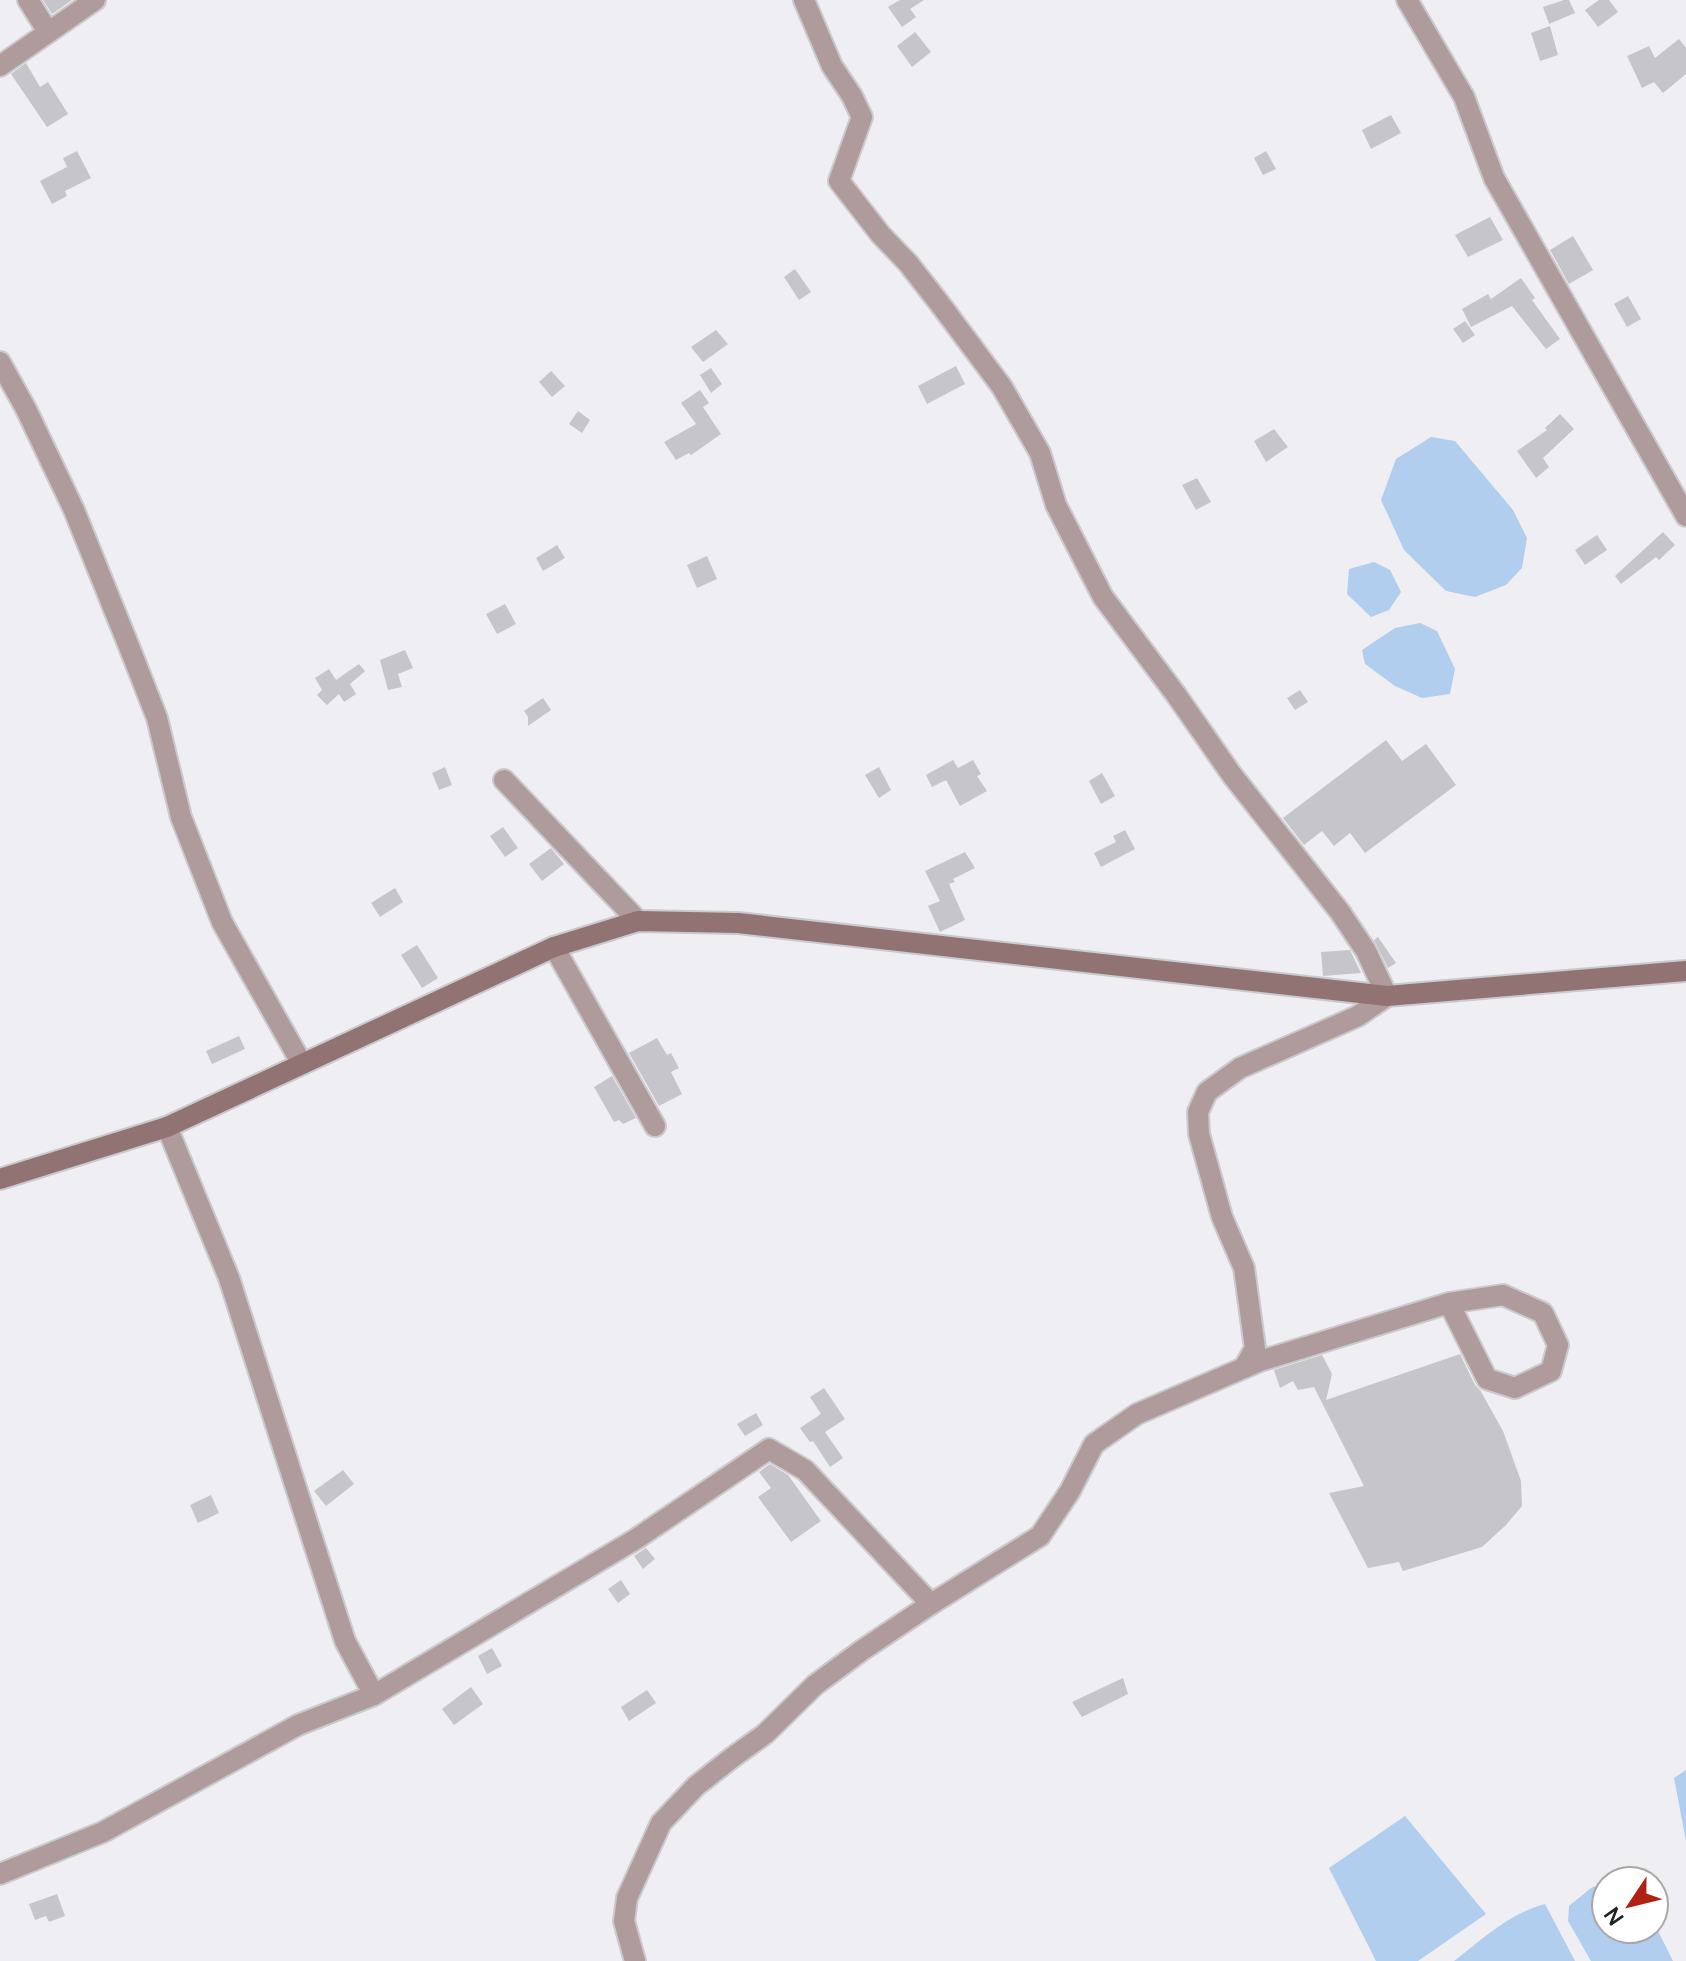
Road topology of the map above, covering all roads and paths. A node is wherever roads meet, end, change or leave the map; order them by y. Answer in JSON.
{"nodes":[{"id":1,"x":28,"y":0,"type":"edge"},
{"id":2,"x":95,"y":0,"type":"edge"},
{"id":3,"x":804,"y":0,"type":"edge"},
{"id":4,"x":1407,"y":0,"type":"edge"},
{"id":5,"x":48,"y":32,"type":"junction"},
{"id":6,"x":0,"y":66,"type":"edge"},
{"id":7,"x":0,"y":362,"type":"edge"},
{"id":8,"x":1686,"y":516,"type":"edge"},
{"id":9,"x":504,"y":780,"type":"dead end"},
{"id":10,"x":638,"y":921,"type":"junction"},
{"id":11,"x":554,"y":947,"type":"junction"},
{"id":12,"x":1686,"y":971,"type":"edge"},
{"id":13,"x":1387,"y":996,"type":"junction"},
{"id":14,"x":302,"y":1064,"type":"junction"},
{"id":15,"x":655,"y":1126,"type":"dead end"},
{"id":16,"x":167,"y":1127,"type":"junction"},
{"id":17,"x":0,"y":1179,"type":"edge"},
{"id":18,"x":1449,"y":1303,"type":"junction"},
{"id":19,"x":1244,"y":1368,"type":"junction"},
{"id":20,"x":931,"y":1604,"type":"junction"},
{"id":21,"x":374,"y":1695,"type":"junction"},
{"id":22,"x":0,"y":1874,"type":"edge"},
{"id":23,"x":635,"y":1961,"type":"edge"}],
"edges":[{"from":1,"to":5,"type":"street"},
{"from":2,"to":5,"type":"street"},
{"from":3,"to":13,"type":"street"},
{"from":4,"to":8,"type":"street"},
{"from":5,"to":6,"type":"street"},
{"from":7,"to":14,"type":"street"},
{"from":9,"to":10,"type":"street"},
{"from":10,"to":11,"type":"main road"},
{"from":10,"to":13,"type":"main road"},
{"from":11,"to":14,"type":"main road"},
{"from":11,"to":15,"type":"street"},
{"from":12,"to":13,"type":"main road"},
{"from":13,"to":19,"type":"street"},
{"from":14,"to":16,"type":"main road"},
{"from":16,"to":17,"type":"main road"},
{"from":16,"to":21,"type":"street"},
{"from":18,"to":18,"type":"street"},
{"from":18,"to":19,"type":"street"},
{"from":19,"to":20,"type":"street"},
{"from":20,"to":21,"type":"street"},
{"from":20,"to":23,"type":"street"},
{"from":21,"to":22,"type":"street"}]}
